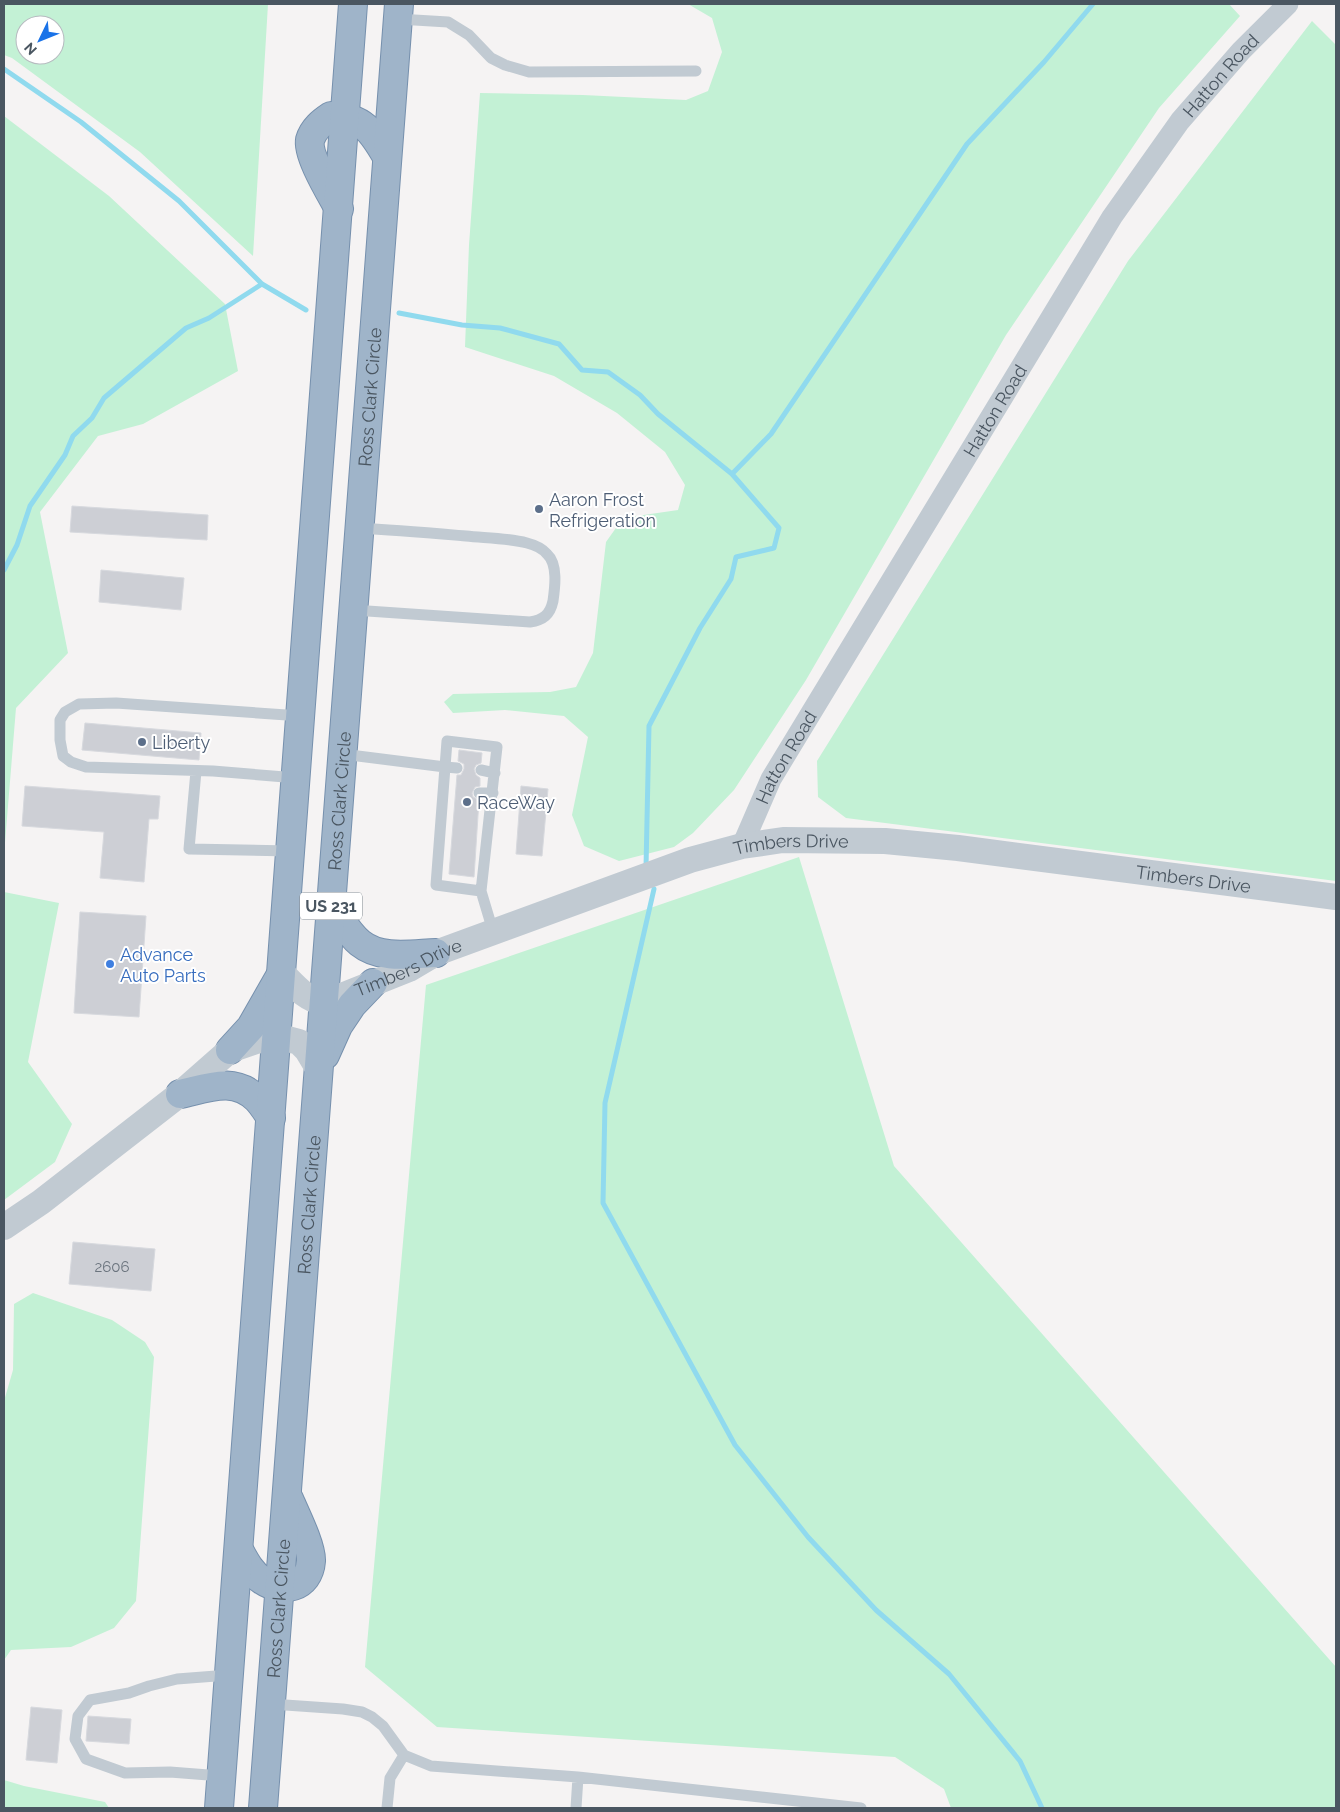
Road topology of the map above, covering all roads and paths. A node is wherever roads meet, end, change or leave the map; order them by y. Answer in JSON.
{"nodes":[{"id":1,"x":353,"y":4,"type":"edge"},
{"id":2,"x":1288,"y":4,"type":"edge"},
{"id":3,"x":398,"y":11,"type":"edge"},
{"id":4,"x":696,"y":71,"type":"dead end"},
{"id":5,"x":345,"y":116,"type":"junction"},
{"id":6,"x":387,"y":157,"type":"junction"},
{"id":7,"x":359,"y":528,"type":"junction"},
{"id":8,"x":353,"y":610,"type":"junction"},
{"id":9,"x":301,"y":716,"type":"junction"},
{"id":10,"x":342,"y":754,"type":"junction"},
{"id":11,"x":445,"y":767,"type":"junction"},
{"id":12,"x":457,"y":768,"type":"dead end"},
{"id":13,"x":481,"y":770,"type":"dead end"},
{"id":14,"x":196,"y":771,"type":"junction"},
{"id":15,"x":495,"y":773,"type":"junction"},
{"id":16,"x":296,"y":778,"type":"junction"},
{"id":17,"x":444,"y":790,"type":"junction"},
{"id":18,"x":456,"y":790,"type":"dead end"},
{"id":19,"x":479,"y":793,"type":"dead end"},
{"id":20,"x":493,"y":793,"type":"junction"},
{"id":21,"x":442,"y":811,"type":"junction"},
{"id":22,"x":454,"y":812,"type":"dead end"},
{"id":23,"x":742,"y":846,"type":"junction"},
{"id":24,"x":291,"y":851,"type":"junction"},
{"id":25,"x":482,"y":891,"type":"junction"},
{"id":26,"x":1336,"y":897,"type":"edge"},
{"id":27,"x":331,"y":906,"type":"junction"},
{"id":28,"x":493,"y":931,"type":"junction"},
{"id":29,"x":436,"y":953,"type":"junction"},
{"id":30,"x":282,"y":973,"type":"junction"},
{"id":31,"x":373,"y":984,"type":"junction"},
{"id":32,"x":324,"y":1002,"type":"junction"},
{"id":33,"x":277,"y":1036,"type":"junction"},
{"id":34,"x":230,"y":1050,"type":"junction"},
{"id":35,"x":319,"y":1070,"type":"junction"},
{"id":36,"x":180,"y":1094,"type":"junction"},
{"id":37,"x":271,"y":1118,"type":"junction"},
{"id":38,"x":4,"y":1227,"type":"edge"},
{"id":39,"x":239,"y":1550,"type":"junction"},
{"id":40,"x":280,"y":1588,"type":"junction"},
{"id":41,"x":229,"y":1675,"type":"junction"},
{"id":42,"x":227,"y":1702,"type":"junction"},
{"id":43,"x":271,"y":1704,"type":"junction"},
{"id":44,"x":404,"y":1755,"type":"junction"},
{"id":45,"x":221,"y":1776,"type":"junction"},
{"id":46,"x":578,"y":1777,"type":"junction"},
{"id":47,"x":219,"y":1808,"type":"edge"},
{"id":48,"x":263,"y":1808,"type":"edge"},
{"id":49,"x":388,"y":1808,"type":"edge"},
{"id":50,"x":576,"y":1808,"type":"edge"},
{"id":51,"x":861,"y":1808,"type":"edge"}],
"edges":[{"from":1,"to":5,"type":"highway","number":"US 231"},
{"from":2,"to":23,"type":"street","name":"Hatton Road"},
{"from":3,"to":4,"type":"lane"},
{"from":3,"to":6,"type":"highway","name":"Ross Clark Circle","number":"US 231"},
{"from":5,"to":6,"type":"highway"},
{"from":5,"to":9,"type":"highway","number":"US 231"},
{"from":6,"to":7,"type":"highway","name":"Ross Clark Circle","number":"US 231"},
{"from":7,"to":8,"type":"highway","name":"Ross Clark Circle","number":"US 231"},
{"from":7,"to":8,"type":"lane"},
{"from":8,"to":10,"type":"highway","name":"Ross Clark Circle","number":"US 231"},
{"from":9,"to":14,"type":"lane"},
{"from":9,"to":16,"type":"highway","number":"US 231"},
{"from":10,"to":11,"type":"lane"},
{"from":10,"to":27,"type":"highway","name":"Ross Clark Circle","number":"US 231"},
{"from":11,"to":12,"type":"lane"},
{"from":11,"to":15,"type":"lane"},
{"from":11,"to":17,"type":"lane"},
{"from":13,"to":15,"type":"lane"},
{"from":14,"to":16,"type":"lane"},
{"from":14,"to":24,"type":"lane"},
{"from":15,"to":20,"type":"lane"},
{"from":16,"to":24,"type":"highway","number":"US 231"},
{"from":17,"to":18,"type":"lane"},
{"from":17,"to":21,"type":"lane"},
{"from":19,"to":20,"type":"lane"},
{"from":20,"to":25,"type":"lane"},
{"from":21,"to":22,"type":"lane"},
{"from":21,"to":25,"type":"lane"},
{"from":23,"to":26,"type":"street","name":"Timbers Drive"},
{"from":23,"to":28,"type":"street","name":"Timbers Drive"},
{"from":24,"to":30,"type":"highway","number":"US 231"},
{"from":25,"to":28,"type":"lane"},
{"from":27,"to":29,"type":"highway"},
{"from":27,"to":32,"type":"highway","name":"Ross Clark Circle","number":"US 231"},
{"from":28,"to":29,"type":"street","name":"Timbers Drive"},
{"from":29,"to":31,"type":"street","name":"Timbers Drive"},
{"from":30,"to":32,"type":"street"},
{"from":30,"to":33,"type":"highway","number":"US 231"},
{"from":30,"to":34,"type":"highway"},
{"from":31,"to":32,"type":"street","name":"Timbers Drive"},
{"from":31,"to":35,"type":"highway"},
{"from":32,"to":35,"type":"highway","name":"Ross Clark Circle","number":"US 231"},
{"from":33,"to":34,"type":"street"},
{"from":33,"to":35,"type":"street"},
{"from":33,"to":37,"type":"highway","number":"US 231"},
{"from":34,"to":36,"type":"street"},
{"from":35,"to":40,"type":"highway","name":"Ross Clark Circle","number":"US 231"},
{"from":36,"to":37,"type":"highway"},
{"from":36,"to":38,"type":"street"},
{"from":37,"to":39,"type":"highway","number":"US 231"},
{"from":39,"to":40,"type":"highway"},
{"from":39,"to":41,"type":"highway","number":"US 231"},
{"from":40,"to":43,"type":"highway","name":"Ross Clark Circle","number":"US 231"},
{"from":41,"to":42,"type":"highway","number":"US 231"},
{"from":41,"to":45,"type":"lane"},
{"from":42,"to":43,"type":"highway"},
{"from":42,"to":45,"type":"highway","number":"US 231"},
{"from":43,"to":44,"type":"lane"},
{"from":43,"to":48,"type":"highway","name":"Ross Clark Circle","number":"US 231"},
{"from":44,"to":46,"type":"lane"},
{"from":44,"to":49,"type":"lane"},
{"from":45,"to":47,"type":"highway","number":"US 231"},
{"from":46,"to":50,"type":"lane"},
{"from":46,"to":51,"type":"lane"}]}
